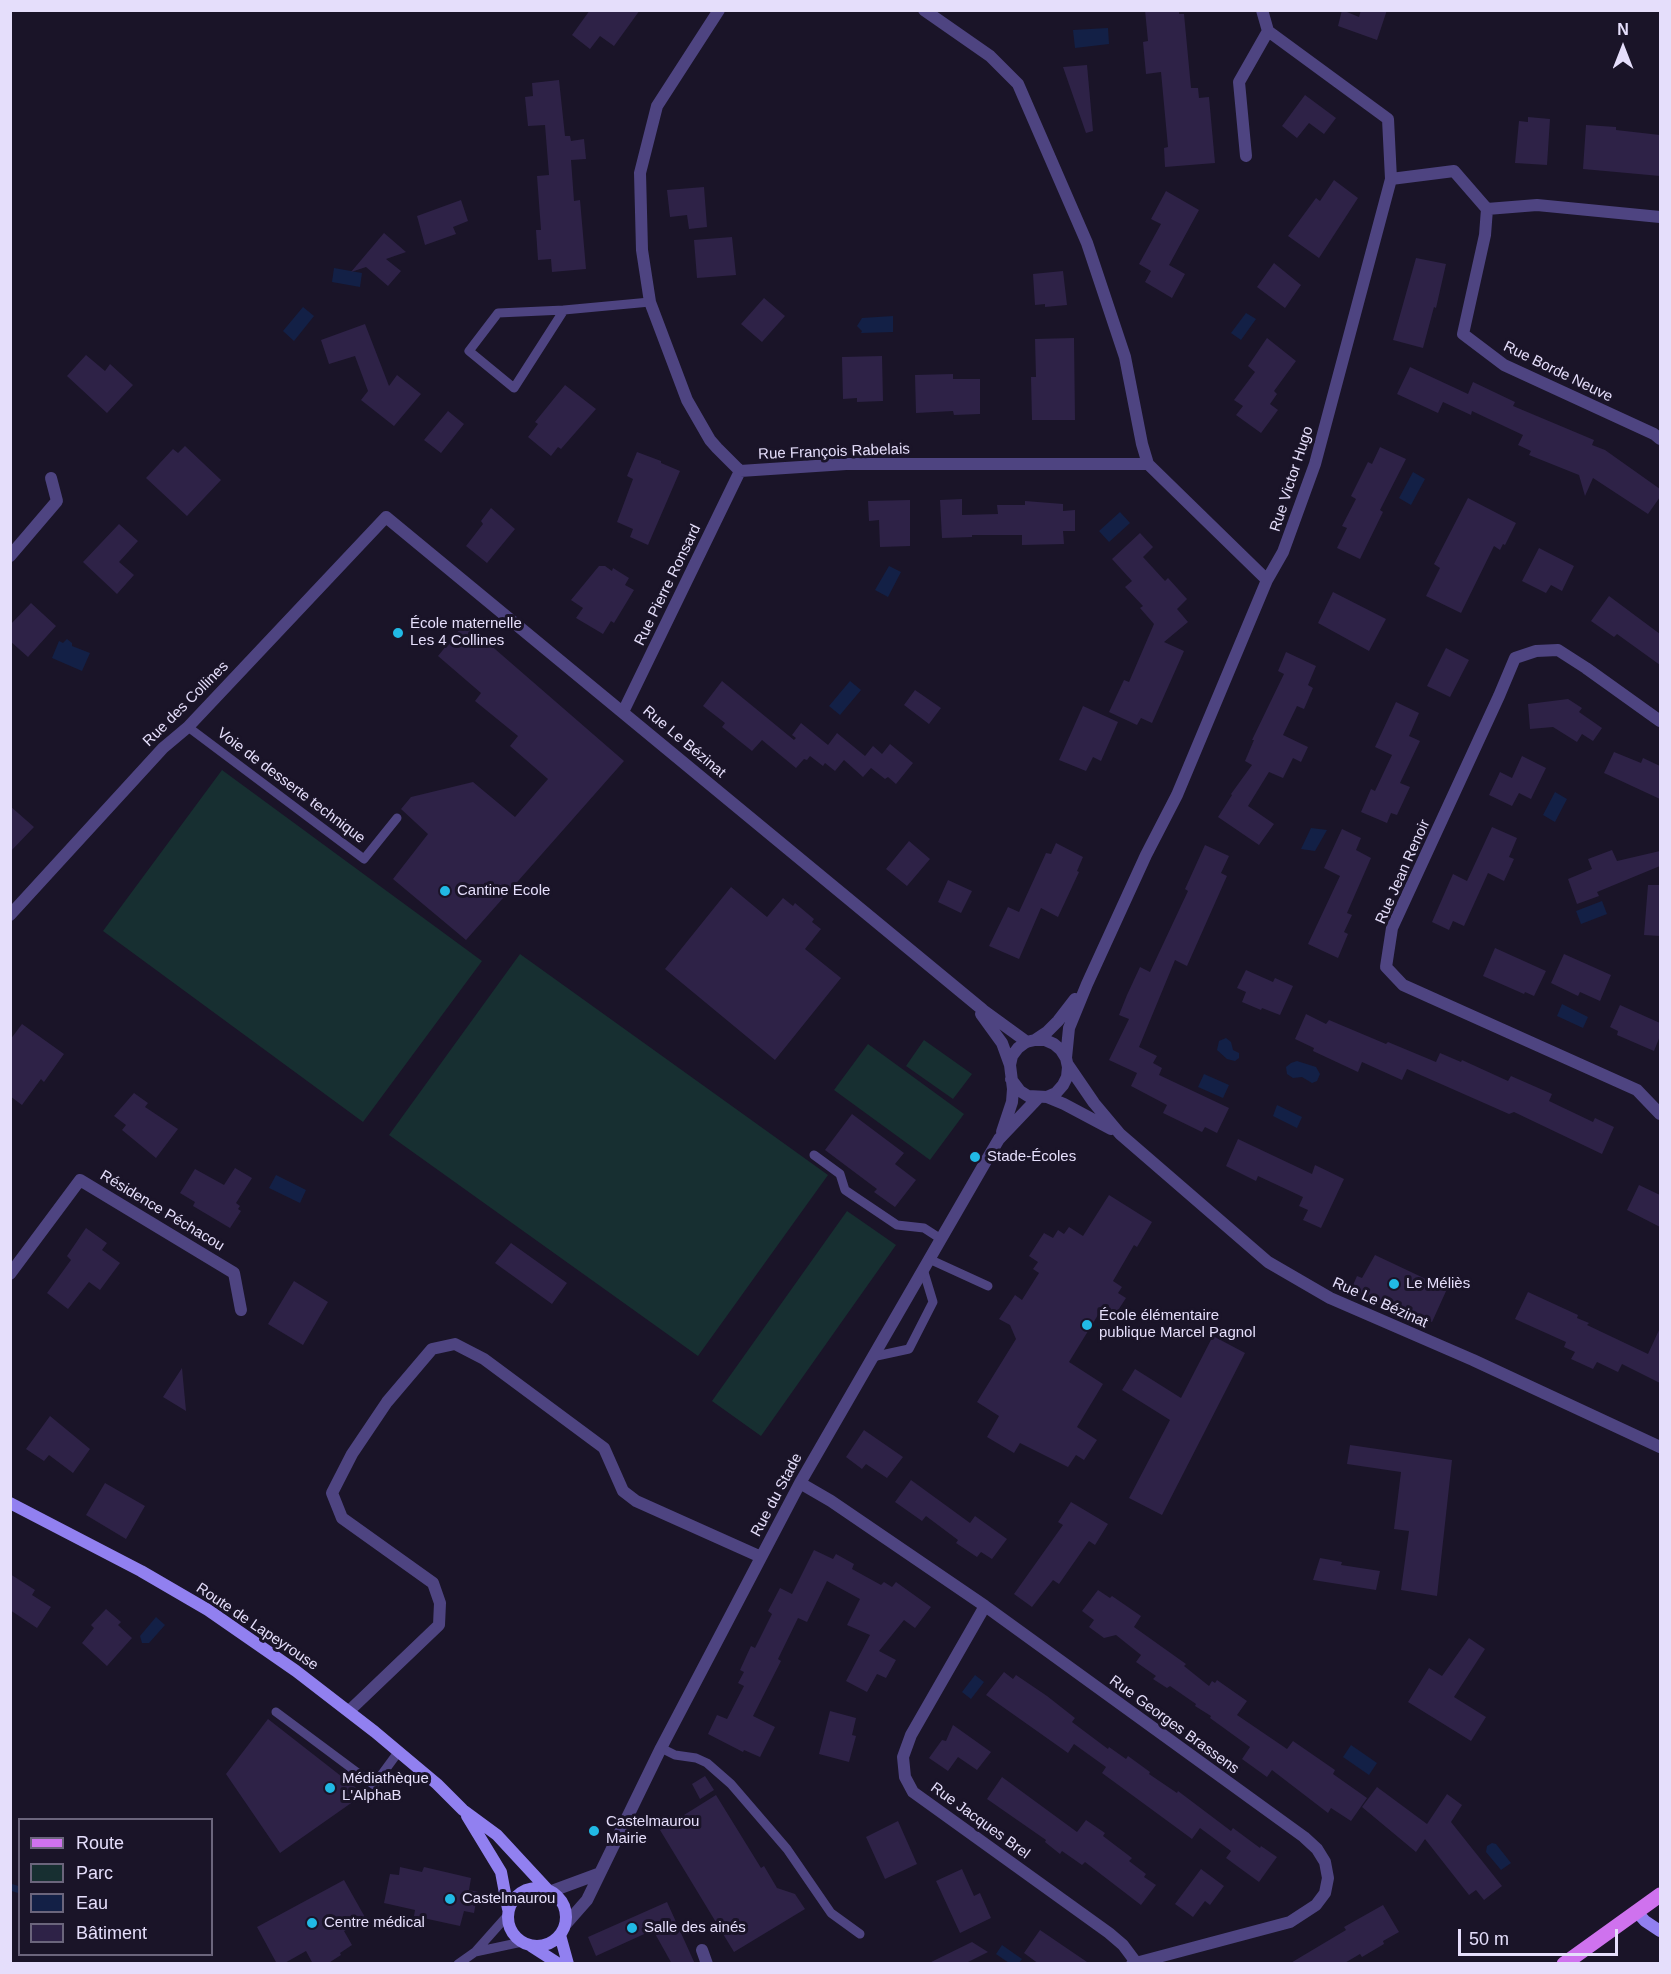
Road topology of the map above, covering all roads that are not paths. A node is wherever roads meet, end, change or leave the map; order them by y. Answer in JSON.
{"nodes":[{"id":1,"x":719,"y":10,"type":"edge"},
{"id":2,"x":924,"y":10,"type":"edge"},
{"id":3,"x":1262,"y":10,"type":"edge"},
{"id":4,"x":1268,"y":31,"type":"junction"},
{"id":5,"x":1246,"y":156,"type":"dead end"},
{"id":6,"x":1391,"y":178,"type":"junction"},
{"id":7,"x":1487,"y":210,"type":"junction"},
{"id":8,"x":1660,"y":217,"type":"edge"},
{"id":9,"x":650,"y":302,"type":"junction"},
{"id":10,"x":564,"y":310,"type":"junction"},
{"id":11,"x":1660,"y":439,"type":"edge"},
{"id":12,"x":1148,"y":464,"type":"junction"},
{"id":13,"x":740,"y":471,"type":"junction"},
{"id":14,"x":51,"y":478,"type":"dead end"},
{"id":15,"x":386,"y":517,"type":"joint"},
{"id":16,"x":10,"y":556,"type":"edge"},
{"id":17,"x":1268,"y":580,"type":"junction"},
{"id":18,"x":623,"y":712,"type":"junction"},
{"id":19,"x":1660,"y":721,"type":"edge"},
{"id":20,"x":188,"y":727,"type":"junction"},
{"id":21,"x":397,"y":818,"type":"dead end"},
{"id":22,"x":10,"y":915,"type":"edge"},
{"id":23,"x":1087,"y":984,"type":"junction"},
{"id":24,"x":963,"y":992,"type":"junction"},
{"id":25,"x":1031,"y":1041,"type":"junction"},
{"id":26,"x":1067,"y":1062,"type":"junction"},
{"id":27,"x":1010,"y":1065,"type":"junction"},
{"id":28,"x":1011,"y":1079,"type":"junction"},
{"id":29,"x":1043,"y":1097,"type":"junction"},
{"id":30,"x":1660,"y":1114,"type":"edge"},
{"id":31,"x":1120,"y":1134,"type":"junction"},
{"id":32,"x":999,"y":1139,"type":"junction"},
{"id":33,"x":814,"y":1155,"type":"dead end"},
{"id":34,"x":941,"y":1239,"type":"junction"},
{"id":35,"x":926,"y":1264,"type":"junction"},
{"id":36,"x":10,"y":1274,"type":"edge"},
{"id":37,"x":988,"y":1286,"type":"dead end"},
{"id":38,"x":241,"y":1310,"type":"dead end"},
{"id":39,"x":872,"y":1357,"type":"junction"},
{"id":40,"x":1660,"y":1447,"type":"edge"},
{"id":41,"x":800,"y":1483,"type":"junction"},
{"id":42,"x":10,"y":1503,"type":"edge"},
{"id":43,"x":761,"y":1557,"type":"junction"},
{"id":44,"x":985,"y":1606,"type":"junction"},
{"id":45,"x":349,"y":1711,"type":"junction"},
{"id":46,"x":276,"y":1712,"type":"dead end"},
{"id":47,"x":661,"y":1748,"type":"junction"},
{"id":48,"x":399,"y":1751,"type":"junction"},
{"id":49,"x":463,"y":1810,"type":"junction"},
{"id":50,"x":598,"y":1874,"type":"junction"},
{"id":51,"x":549,"y":1890,"type":"junction"},
{"id":52,"x":1660,"y":1895,"type":"edge"},
{"id":53,"x":1636,"y":1911,"type":"junction"},
{"id":54,"x":508,"y":1913,"type":"junction"},
{"id":55,"x":563,"y":1930,"type":"junction"},
{"id":56,"x":1660,"y":1931,"type":"edge"},
{"id":57,"x":860,"y":1934,"type":"dead end"},
{"id":58,"x":527,"y":1944,"type":"junction"},
{"id":59,"x":702,"y":1950,"type":"dead end"},
{"id":60,"x":475,"y":1952,"type":"junction"},
{"id":61,"x":461,"y":1962,"type":"edge"},
{"id":62,"x":1133,"y":1962,"type":"edge"},
{"id":63,"x":559,"y":1964,"type":"edge"},
{"id":64,"x":568,"y":1964,"type":"edge"},
{"id":65,"x":707,"y":1964,"type":"edge"},
{"id":66,"x":1564,"y":1964,"type":"edge"}],
"edges":[{"from":1,"to":9,"type":"street","name":"Rue François Rabelais"},
{"from":2,"to":12,"type":"street"},
{"from":3,"to":4,"type":"street"},
{"from":4,"to":5,"type":"street"},
{"from":4,"to":6,"type":"street","name":"Rue Victor Hugo"},
{"from":6,"to":7,"type":"street"},
{"from":6,"to":17,"type":"street","name":"Rue Victor Hugo"},
{"from":7,"to":8,"type":"street"},
{"from":7,"to":11,"type":"street","name":"Rue Borde Neuve"},
{"from":9,"to":10,"type":"lane"},
{"from":9,"to":13,"type":"street","name":"Rue François Rabelais"},
{"from":10,"to":10,"type":"lane"},
{"from":12,"to":13,"type":"street","name":"Rue François Rabelais"},
{"from":12,"to":17,"type":"street"},
{"from":13,"to":18,"type":"street","name":"Rue Pierre Ronsard"},
{"from":14,"to":16,"type":"street"},
{"from":15,"to":18,"type":"street","name":"Rue Le Bézinat"},
{"from":15,"to":20,"type":"street","name":"Rue des Collines"},
{"from":17,"to":23,"type":"street","name":"Rue Victor Hugo"},
{"from":18,"to":24,"type":"street","name":"Rue Le Bézinat"},
{"from":19,"to":30,"type":"street","name":"Rue Jean Renoir"},
{"from":20,"to":21,"type":"lane","name":"Voie de desserte technique"},
{"from":20,"to":22,"type":"street","name":"Rue des Collines"},
{"from":23,"to":25,"type":"street","name":"Rue Victor Hugo"},
{"from":23,"to":26,"type":"street","name":"Rue Victor Hugo"},
{"from":24,"to":25,"type":"street","name":"Rue Le Bézinat"},
{"from":24,"to":27,"type":"street","name":"Rue Le Bézinat"},
{"from":25,"to":26,"type":"street"},
{"from":25,"to":27,"type":"street"},
{"from":26,"to":29,"type":"street"},
{"from":26,"to":31,"type":"street","name":"Rue Le Bézinat"},
{"from":27,"to":28,"type":"street"},
{"from":28,"to":29,"type":"street"},
{"from":28,"to":32,"type":"street","name":"Rue du Stade"},
{"from":29,"to":31,"type":"street","name":"Rue Le Bézinat"},
{"from":29,"to":32,"type":"street","name":"Rue du Stade"},
{"from":31,"to":40,"type":"street","name":"Rue Le Bézinat"},
{"from":32,"to":34,"type":"street","name":"Rue du Stade"},
{"from":33,"to":34,"type":"lane"},
{"from":34,"to":35,"type":"street","name":"Rue du Stade"},
{"from":35,"to":37,"type":"lane"},
{"from":35,"to":39,"type":"street","name":"Rue du Stade"},
{"from":35,"to":39,"type":"lane"},
{"from":36,"to":38,"type":"street","name":"Résidence Péchacou"},
{"from":39,"to":41,"type":"street","name":"Rue du Stade"},
{"from":41,"to":43,"type":"street","name":"Rue du Stade"},
{"from":41,"to":44,"type":"street","name":"Rue Georges Brassens"},
{"from":42,"to":45,"type":"street","name":"Route de Lapeyrouse"},
{"from":43,"to":45,"type":"street"},
{"from":43,"to":47,"type":"street","name":"Rue du Stade"},
{"from":44,"to":62,"type":"street","name":"Rue Jacques Brel"},
{"from":44,"to":62,"type":"street","name":"Rue Georges Brassens"},
{"from":45,"to":48,"type":"street","name":"Route de Lapeyrouse"},
{"from":46,"to":48,"type":"lane"},
{"from":47,"to":50,"type":"street","name":"Rue du Stade"},
{"from":47,"to":57,"type":"lane"},
{"from":48,"to":49,"type":"street","name":"Route de Lapeyrouse"},
{"from":49,"to":51,"type":"street","name":"Route de Lapeyrouse"},
{"from":49,"to":54,"type":"street","name":"Route de Lapeyrouse"},
{"from":50,"to":51,"type":"street"},
{"from":50,"to":55,"type":"street","name":"Rue du Stade"},
{"from":51,"to":54,"type":"street"},
{"from":51,"to":55,"type":"street"},
{"from":52,"to":53,"type":"main road"},
{"from":53,"to":56,"type":"street"},
{"from":53,"to":66,"type":"main road"},
{"from":54,"to":58,"type":"street"},
{"from":54,"to":60,"type":"lane"},
{"from":55,"to":58,"type":"street"},
{"from":55,"to":64,"type":"street"},
{"from":58,"to":60,"type":"lane"},
{"from":58,"to":63,"type":"street"},
{"from":59,"to":65,"type":"street"},
{"from":60,"to":61,"type":"lane"}]}
